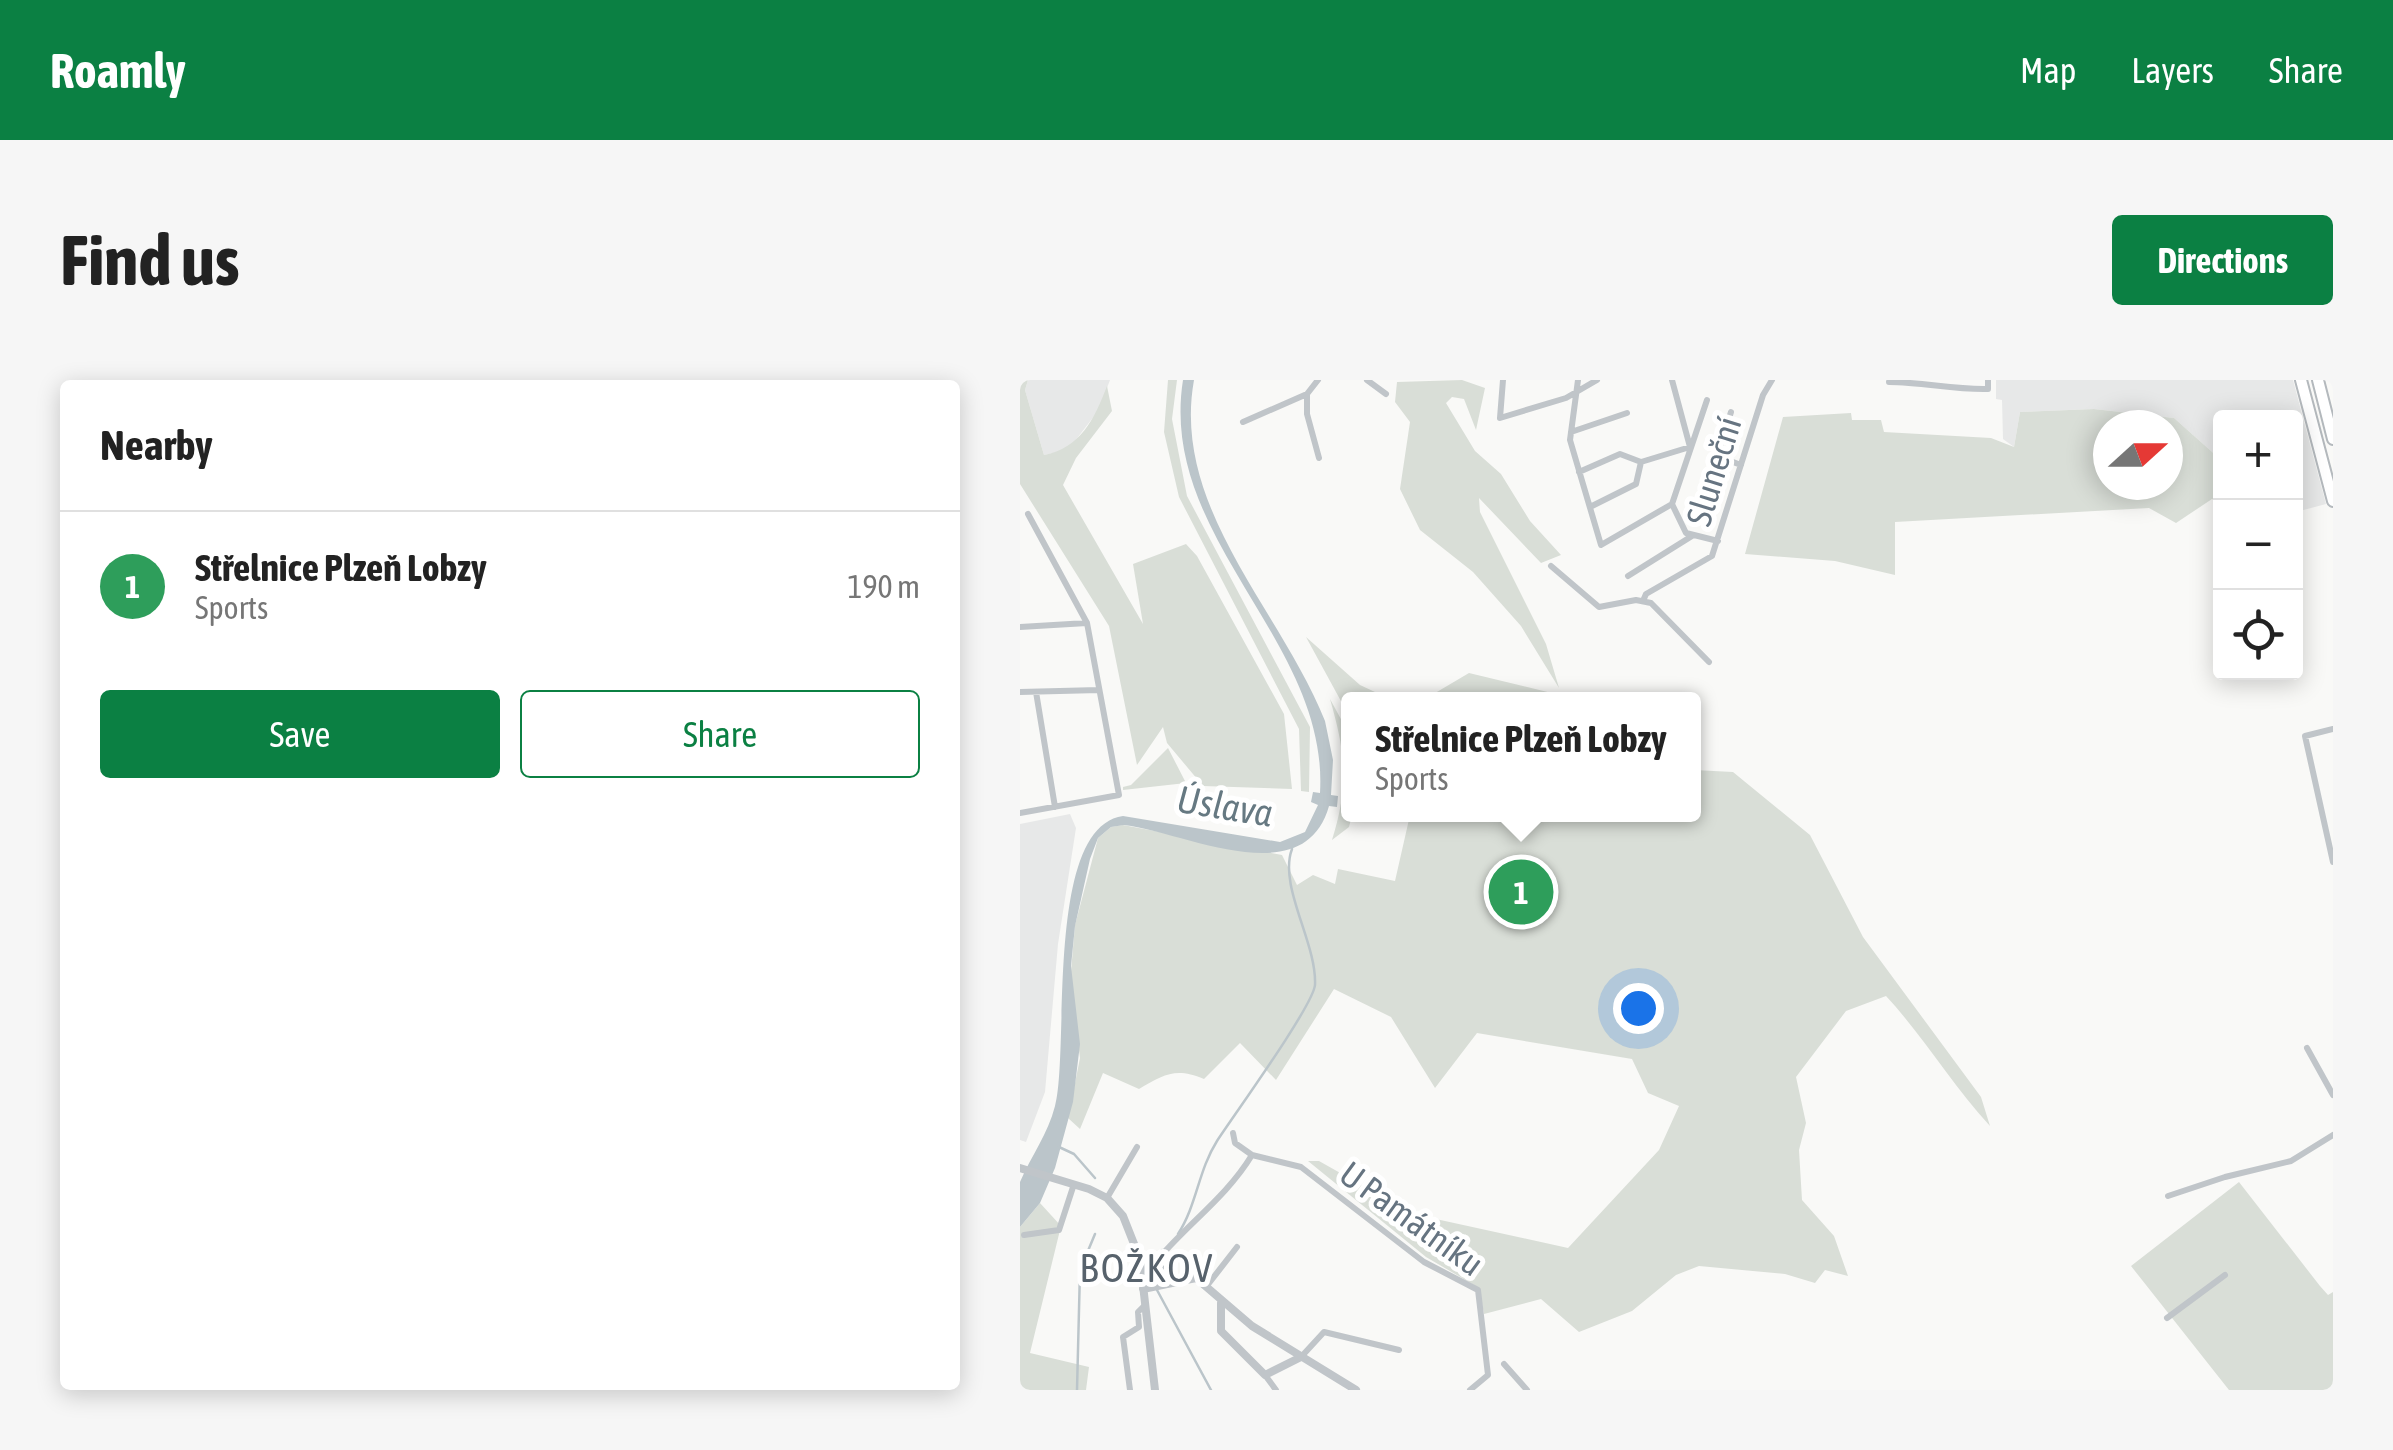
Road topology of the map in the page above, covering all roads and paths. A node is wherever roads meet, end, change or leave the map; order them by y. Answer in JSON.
{"nodes":[{"id":1,"x":1318,"y":380,"type":"edge"},
{"id":2,"x":1367,"y":380,"type":"edge"},
{"id":3,"x":1503,"y":380,"type":"edge"},
{"id":4,"x":1578,"y":380,"type":"edge"},
{"id":5,"x":1597,"y":380,"type":"edge"},
{"id":6,"x":1672,"y":380,"type":"edge"},
{"id":7,"x":1772,"y":380,"type":"edge"},
{"id":8,"x":1988,"y":380,"type":"edge"},
{"id":9,"x":2301,"y":380,"type":"edge"},
{"id":10,"x":2318,"y":380,"type":"edge"},
{"id":11,"x":1890,"y":382,"type":"edge"},
{"id":12,"x":1576,"y":392,"type":"junction"},
{"id":13,"x":1307,"y":394,"type":"junction"},
{"id":14,"x":1386,"y":394,"type":"dead end"},
{"id":15,"x":1707,"y":400,"type":"dead end"},
{"id":16,"x":1731,"y":412,"type":"dead end"},
{"id":17,"x":1627,"y":413,"type":"dead end"},
{"id":18,"x":1242,"y":422,"type":"dead end"},
{"id":19,"x":1571,"y":432,"type":"junction"},
{"id":20,"x":2333,"y":438,"type":"edge"},
{"id":21,"x":1690,"y":447,"type":"junction"},
{"id":22,"x":1717,"y":456,"type":"junction"},
{"id":23,"x":1319,"y":458,"type":"dead end"},
{"id":24,"x":1641,"y":462,"type":"junction"},
{"id":25,"x":1741,"y":465,"type":"junction"},
{"id":26,"x":1580,"y":472,"type":"junction"},
{"id":27,"x":2333,"y":501,"type":"edge"},
{"id":28,"x":1672,"y":504,"type":"junction"},
{"id":29,"x":1701,"y":506,"type":"dead end"},
{"id":30,"x":1590,"y":507,"type":"junction"},
{"id":31,"x":1028,"y":514,"type":"dead end"},
{"id":32,"x":1692,"y":536,"type":"junction"},
{"id":33,"x":1718,"y":540,"type":"junction"},
{"id":34,"x":1552,"y":566,"type":"dead end"},
{"id":35,"x":1628,"y":576,"type":"dead end"},
{"id":36,"x":1643,"y":601,"type":"junction"},
{"id":37,"x":1087,"y":623,"type":"junction"},
{"id":38,"x":1020,"y":626,"type":"edge"},
{"id":39,"x":1709,"y":662,"type":"dead end"},
{"id":40,"x":1099,"y":690,"type":"junction"},
{"id":41,"x":1020,"y":692,"type":"edge"},
{"id":42,"x":1036,"y":692,"type":"junction"},
{"id":43,"x":2333,"y":728,"type":"edge"},
{"id":44,"x":1055,"y":806,"type":"junction"},
{"id":45,"x":1020,"y":813,"type":"edge"},
{"id":46,"x":2333,"y":862,"type":"edge"},
{"id":47,"x":2307,"y":1048,"type":"dead end"},
{"id":48,"x":2333,"y":1095,"type":"edge"},
{"id":49,"x":1233,"y":1133,"type":"dead end"},
{"id":50,"x":2333,"y":1134,"type":"edge"},
{"id":51,"x":1137,"y":1147,"type":"dead end"},
{"id":52,"x":1252,"y":1156,"type":"junction"},
{"id":53,"x":1020,"y":1168,"type":"edge"},
{"id":54,"x":1072,"y":1184,"type":"junction"},
{"id":55,"x":2168,"y":1196,"type":"dead end"},
{"id":56,"x":1106,"y":1198,"type":"junction"},
{"id":57,"x":1024,"y":1235,"type":"dead end"},
{"id":58,"x":1238,"y":1247,"type":"dead end"},
{"id":59,"x":2225,"y":1275,"type":"dead end"},
{"id":60,"x":1155,"y":1286,"type":"junction"},
{"id":61,"x":1206,"y":1286,"type":"junction"},
{"id":62,"x":1220,"y":1303,"type":"junction"},
{"id":63,"x":1143,"y":1308,"type":"junction"},
{"id":64,"x":2167,"y":1318,"type":"dead end"},
{"id":65,"x":1399,"y":1350,"type":"dead end"},
{"id":66,"x":1301,"y":1357,"type":"junction"},
{"id":67,"x":1504,"y":1364,"type":"dead end"},
{"id":68,"x":1265,"y":1375,"type":"junction"},
{"id":69,"x":1130,"y":1390,"type":"edge"},
{"id":70,"x":1155,"y":1390,"type":"edge"},
{"id":71,"x":1276,"y":1390,"type":"edge"},
{"id":72,"x":1356,"y":1390,"type":"edge"},
{"id":73,"x":1470,"y":1390,"type":"edge"},
{"id":74,"x":1528,"y":1390,"type":"edge"}],
"edges":[{"from":1,"to":13,"type":"street"},
{"from":2,"to":14,"type":"street"},
{"from":3,"to":12,"type":"street"},
{"from":4,"to":12,"type":"street"},
{"from":5,"to":12,"type":"street"},
{"from":6,"to":21,"type":"street"},
{"from":7,"to":25,"type":"street","name":"Sluneční"},
{"from":8,"to":11,"type":"street"},
{"from":9,"to":27,"type":"main road"},
{"from":10,"to":20,"type":"main road"},
{"from":12,"to":19,"type":"street"},
{"from":13,"to":18,"type":"street"},
{"from":13,"to":23,"type":"street"},
{"from":15,"to":21,"type":"street"},
{"from":16,"to":22,"type":"street"},
{"from":17,"to":19,"type":"street"},
{"from":19,"to":26,"type":"street"},
{"from":21,"to":24,"type":"street"},
{"from":21,"to":28,"type":"street"},
{"from":22,"to":25,"type":"street"},
{"from":22,"to":29,"type":"street"},
{"from":24,"to":26,"type":"street"},
{"from":24,"to":30,"type":"street"},
{"from":25,"to":33,"type":"street","name":"Sluneční"},
{"from":26,"to":30,"type":"street"},
{"from":28,"to":30,"type":"street"},
{"from":28,"to":32,"type":"street"},
{"from":31,"to":37,"type":"street"},
{"from":32,"to":33,"type":"street"},
{"from":32,"to":35,"type":"street"},
{"from":33,"to":36,"type":"street","name":"Sluneční"},
{"from":34,"to":36,"type":"street"},
{"from":36,"to":39,"type":"street"},
{"from":37,"to":38,"type":"street"},
{"from":37,"to":40,"type":"street"},
{"from":40,"to":42,"type":"street"},
{"from":40,"to":44,"type":"street"},
{"from":41,"to":42,"type":"street"},
{"from":42,"to":44,"type":"street"},
{"from":43,"to":46,"type":"street"},
{"from":44,"to":45,"type":"street"},
{"from":47,"to":48,"type":"street"},
{"from":49,"to":52,"type":"street"},
{"from":50,"to":55,"type":"street"},
{"from":51,"to":56,"type":"street"},
{"from":52,"to":60,"type":"street"},
{"from":52,"to":73,"type":"street","name":"U Památníku"},
{"from":53,"to":54,"type":"street"},
{"from":54,"to":56,"type":"street"},
{"from":54,"to":57,"type":"street"},
{"from":56,"to":60,"type":"street"},
{"from":58,"to":61,"type":"street"},
{"from":59,"to":64,"type":"street"},
{"from":60,"to":61,"type":"street"},
{"from":60,"to":63,"type":"street"},
{"from":61,"to":62,"type":"street"},
{"from":62,"to":66,"type":"street"},
{"from":62,"to":68,"type":"street"},
{"from":63,"to":69,"type":"street"},
{"from":63,"to":70,"type":"street"},
{"from":65,"to":66,"type":"street"},
{"from":66,"to":68,"type":"street"},
{"from":66,"to":72,"type":"street"},
{"from":67,"to":74,"type":"street"},
{"from":68,"to":71,"type":"street"}]}
